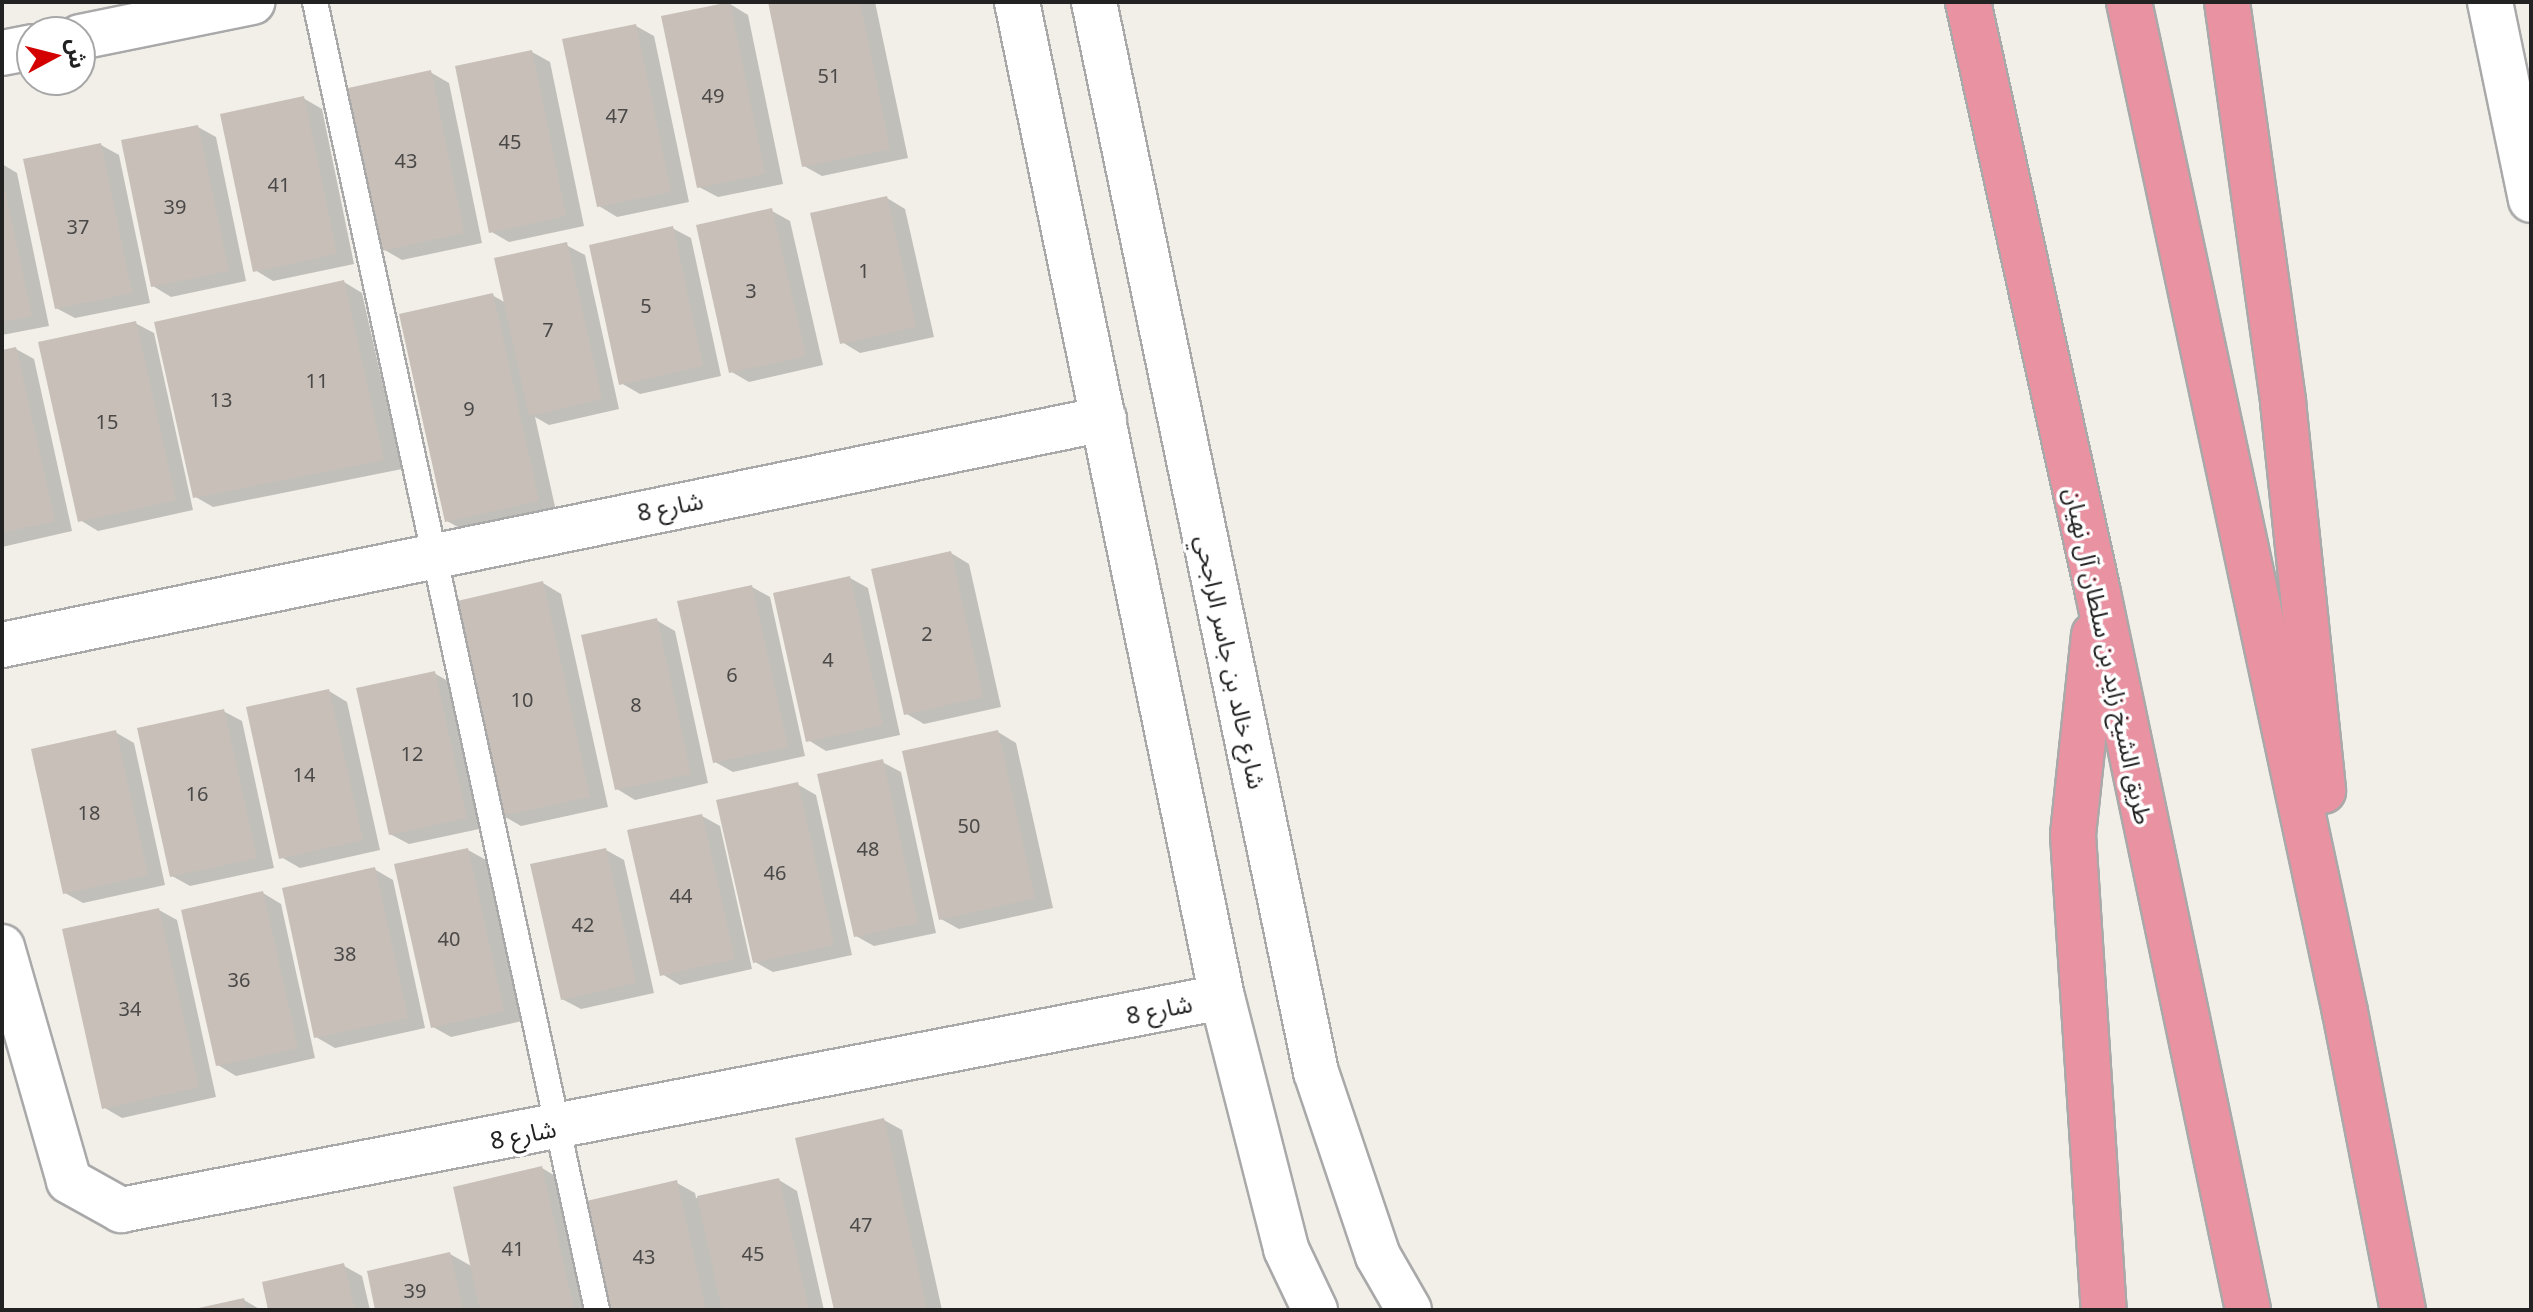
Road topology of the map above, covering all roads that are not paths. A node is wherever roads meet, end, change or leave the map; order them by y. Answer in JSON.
{"nodes":[{"id":1,"x":252,"y":2,"type":"edge"},
{"id":2,"x":315,"y":2,"type":"edge"},
{"id":3,"x":1017,"y":2,"type":"edge"},
{"id":4,"x":1094,"y":2,"type":"edge"},
{"id":5,"x":1968,"y":2,"type":"edge"},
{"id":6,"x":2129,"y":2,"type":"edge"},
{"id":7,"x":2227,"y":2,"type":"edge"},
{"id":8,"x":2490,"y":2,"type":"edge"},
{"id":9,"x":96,"y":34,"type":"edge"},
{"id":10,"x":2531,"y":200,"type":"edge"},
{"id":11,"x":1104,"y":419,"type":"junction"},
{"id":12,"x":436,"y":553,"type":"junction"},
{"id":13,"x":2098,"y":593,"type":"junction"},
{"id":14,"x":2,"y":645,"type":"edge"},
{"id":15,"x":2,"y":947,"type":"edge"},
{"id":16,"x":1222,"y":997,"type":"junction"},
{"id":17,"x":2345,"y":1012,"type":"junction"},
{"id":18,"x":558,"y":1128,"type":"junction"},
{"id":19,"x":597,"y":1310,"type":"edge"},
{"id":20,"x":1315,"y":1310,"type":"edge"},
{"id":21,"x":1409,"y":1310,"type":"edge"},
{"id":22,"x":2104,"y":1310,"type":"edge"},
{"id":23,"x":2248,"y":1310,"type":"edge"},
{"id":24,"x":2403,"y":1310,"type":"edge"}],
"edges":[{"from":1,"to":9,"type":"street"},
{"from":2,"to":12,"type":"lane"},
{"from":3,"to":11,"type":"street"},
{"from":4,"to":21,"type":"street","name":"شارع خالد بن جاسر الراجحي"},
{"from":5,"to":13,"type":"highway","name":"طريق الشيخ زايد بن سلطان آل نهيان"},
{"from":6,"to":17,"type":"highway"},
{"from":7,"to":17,"type":"highway"},
{"from":8,"to":10,"type":"street"},
{"from":11,"to":12,"type":"street","name":"شارع 8"},
{"from":11,"to":16,"type":"street"},
{"from":12,"to":14,"type":"street","name":"شارع 8"},
{"from":12,"to":18,"type":"lane"},
{"from":13,"to":22,"type":"highway"},
{"from":13,"to":23,"type":"highway","name":"طريق الشيخ زايد بن سلطان آل نهيان"},
{"from":15,"to":18,"type":"street","name":"شارع 8"},
{"from":16,"to":18,"type":"street","name":"شارع 8"},
{"from":16,"to":20,"type":"street"},
{"from":17,"to":24,"type":"highway"},
{"from":18,"to":19,"type":"lane"}]}
